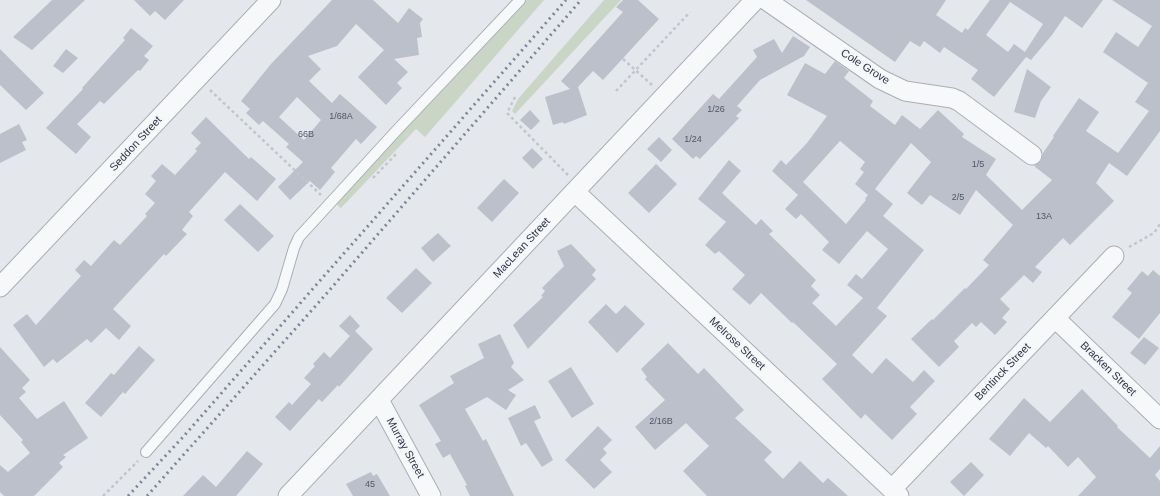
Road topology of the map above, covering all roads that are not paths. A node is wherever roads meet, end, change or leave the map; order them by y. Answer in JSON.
{"nodes":[{"id":1,"x":271,"y":0,"type":"edge"},
{"id":2,"x":520,"y":0,"type":"edge"},
{"id":3,"x":755,"y":0,"type":"edge"},
{"id":4,"x":766,"y":0,"type":"edge"},
{"id":5,"x":1032,"y":155,"type":"dead end"},
{"id":6,"x":575,"y":192,"type":"junction"},
{"id":7,"x":1114,"y":256,"type":"road end"},
{"id":8,"x":0,"y":288,"type":"edge"},
{"id":9,"x":1055,"y":318,"type":"junction"},
{"id":10,"x":379,"y":400,"type":"junction"},
{"id":11,"x":1160,"y":419,"type":"edge"},
{"id":12,"x":146,"y":452,"type":"road end"},
{"id":13,"x":896,"y":492,"type":"edge"},
{"id":14,"x":288,"y":496,"type":"edge"},
{"id":15,"x":431,"y":496,"type":"edge"}],
"edges":[{"from":1,"to":8,"type":"street","name":"Seddon Street"},
{"from":2,"to":12,"type":"lane"},
{"from":3,"to":6,"type":"street","name":"MacLean Street"},
{"from":4,"to":5,"type":"street","name":"Cole Grove"},
{"from":6,"to":10,"type":"street","name":"MacLean Street"},
{"from":6,"to":13,"type":"street","name":"Melrose Street"},
{"from":7,"to":9,"type":"street","name":"Bentinck Street"},
{"from":9,"to":11,"type":"street","name":"Bracken Street"},
{"from":9,"to":13,"type":"street","name":"Bentinck Street"},
{"from":10,"to":14,"type":"street","name":"MacLean Street"},
{"from":10,"to":15,"type":"street","name":"Murray Street"}]}
